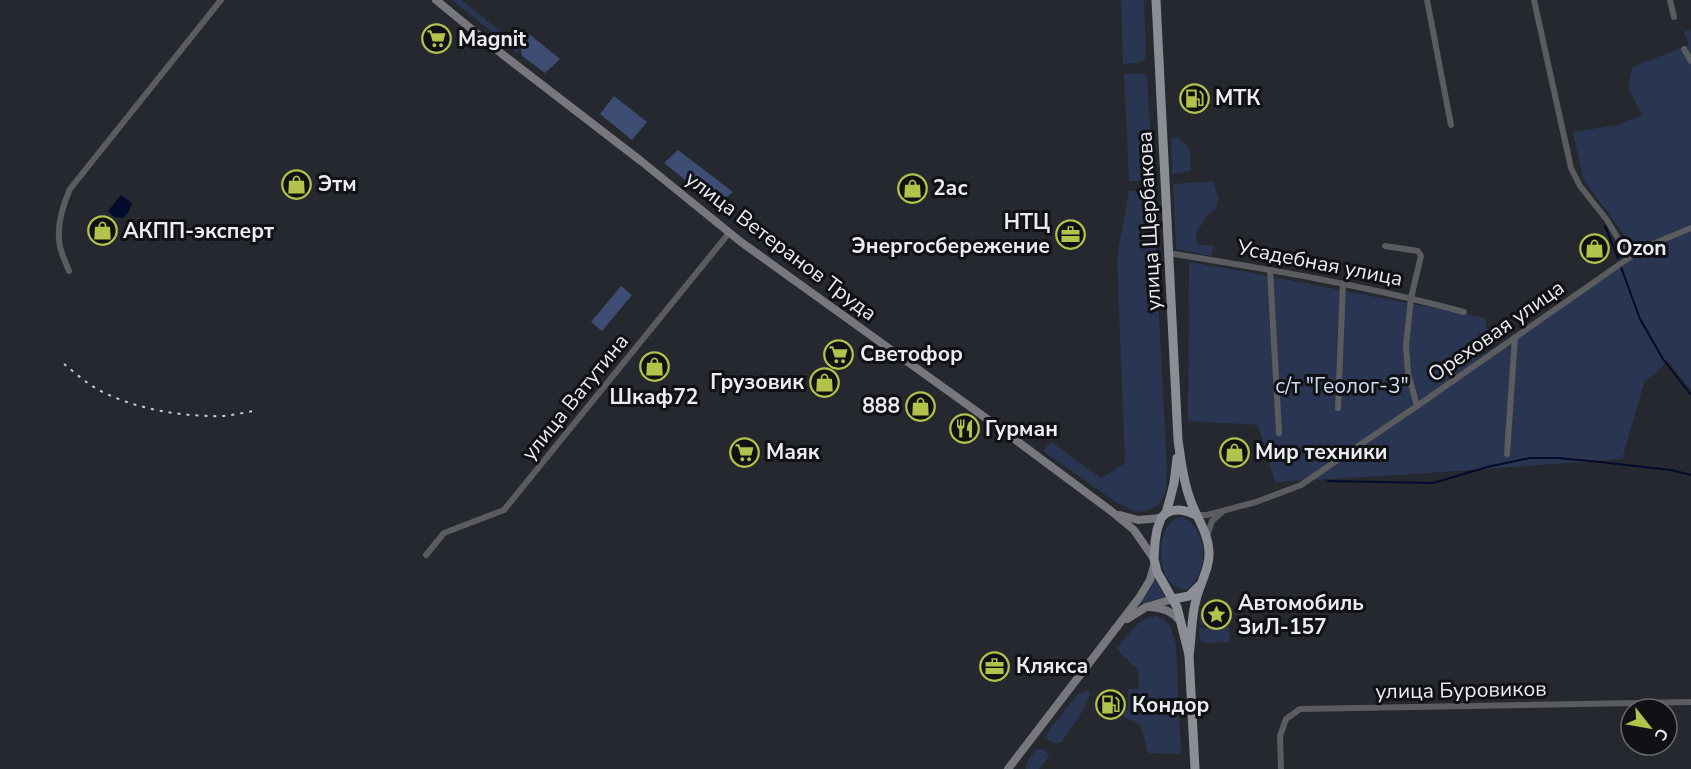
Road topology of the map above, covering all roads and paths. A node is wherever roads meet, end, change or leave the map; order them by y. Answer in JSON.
{"nodes":[{"id":1,"x":221,"y":0,"type":"edge"},
{"id":2,"x":436,"y":0,"type":"edge"},
{"id":3,"x":1156,"y":0,"type":"edge"},
{"id":4,"x":1427,"y":0,"type":"edge"},
{"id":5,"x":1534,"y":0,"type":"edge"},
{"id":6,"x":1670,"y":0,"type":"edge"},
{"id":7,"x":1674,"y":17,"type":"dead end"},
{"id":8,"x":1684,"y":49,"type":"dead end"},
{"id":9,"x":1691,"y":61,"type":"edge"},
{"id":10,"x":1451,"y":125,"type":"dead end"},
{"id":11,"x":1691,"y":228,"type":"edge"},
{"id":12,"x":729,"y":233,"type":"junction"},
{"id":13,"x":1385,"y":246,"type":"dead end"},
{"id":14,"x":1168,"y":253,"type":"junction"},
{"id":15,"x":1629,"y":257,"type":"junction"},
{"id":16,"x":1270,"y":270,"type":"junction"},
{"id":17,"x":69,"y":271,"type":"dead end"},
{"id":18,"x":1343,"y":283,"type":"junction"},
{"id":19,"x":1411,"y":298,"type":"junction"},
{"id":20,"x":1464,"y":312,"type":"dead end"},
{"id":21,"x":1515,"y":337,"type":"junction"},
{"id":22,"x":1417,"y":406,"type":"junction"},
{"id":23,"x":1338,"y":408,"type":"dead end"},
{"id":24,"x":1280,"y":433,"type":"dead end"},
{"id":25,"x":1178,"y":441,"type":"junction"},
{"id":26,"x":1507,"y":454,"type":"dead end"},
{"id":27,"x":1112,"y":511,"type":"junction"},
{"id":28,"x":1222,"y":512,"type":"junction"},
{"id":29,"x":1196,"y":515,"type":"junction"},
{"id":30,"x":1164,"y":516,"type":"junction"},
{"id":31,"x":1207,"y":537,"type":"junction"},
{"id":32,"x":426,"y":555,"type":"dead end"},
{"id":33,"x":1154,"y":561,"type":"junction"},
{"id":34,"x":1201,"y":584,"type":"junction"},
{"id":35,"x":1173,"y":599,"type":"junction"},
{"id":36,"x":1146,"y":607,"type":"junction"},
{"id":37,"x":1182,"y":623,"type":"junction"},
{"id":38,"x":1116,"y":629,"type":"junction"},
{"id":39,"x":1190,"y":655,"type":"junction"},
{"id":40,"x":1691,"y":702,"type":"edge"},
{"id":41,"x":1008,"y":769,"type":"edge"},
{"id":42,"x":1195,"y":769,"type":"edge"},
{"id":43,"x":1281,"y":769,"type":"edge"}],
"edges":[{"from":1,"to":17,"type":"street"},
{"from":2,"to":12,"type":"main road","name":"улица Ветеранов Труда"},
{"from":3,"to":14,"type":"main road","name":"улица Щербакова"},
{"from":4,"to":10,"type":"street"},
{"from":5,"to":15,"type":"street"},
{"from":6,"to":7,"type":"street"},
{"from":8,"to":9,"type":"street"},
{"from":11,"to":15,"type":"street"},
{"from":12,"to":27,"type":"main road","name":"улица Ветеранов Труда"},
{"from":12,"to":32,"type":"street","name":"улица Ватутина"},
{"from":13,"to":19,"type":"street"},
{"from":14,"to":16,"type":"street","name":"Усадебная улица"},
{"from":14,"to":25,"type":"main road","name":"улица Щербакова"},
{"from":15,"to":21,"type":"street","name":"Ореховая улица"},
{"from":16,"to":18,"type":"street","name":"Усадебная улица"},
{"from":16,"to":24,"type":"street"},
{"from":18,"to":19,"type":"street","name":"Усадебная улица"},
{"from":18,"to":23,"type":"street"},
{"from":19,"to":20,"type":"street","name":"Усадебная улица"},
{"from":19,"to":22,"type":"street"},
{"from":21,"to":22,"type":"street","name":"Ореховая улица"},
{"from":21,"to":26,"type":"street"},
{"from":22,"to":28,"type":"street","name":"Ореховая улица"},
{"from":25,"to":29,"type":"main road"},
{"from":25,"to":30,"type":"main road"},
{"from":27,"to":30,"type":"main road"},
{"from":27,"to":33,"type":"main road"},
{"from":28,"to":29,"type":"street","name":"Ореховая улица"},
{"from":28,"to":31,"type":"street"},
{"from":29,"to":30,"type":"main road"},
{"from":29,"to":31,"type":"main road"},
{"from":30,"to":33,"type":"main road"},
{"from":31,"to":34,"type":"main road"},
{"from":33,"to":35,"type":"main road"},
{"from":33,"to":38,"type":"main road"},
{"from":34,"to":35,"type":"main road"},
{"from":34,"to":39,"type":"main road"},
{"from":35,"to":36,"type":"main road"},
{"from":35,"to":37,"type":"main road"},
{"from":36,"to":37,"type":"main road"},
{"from":36,"to":38,"type":"main road"},
{"from":37,"to":39,"type":"main road"},
{"from":38,"to":41,"type":"main road"},
{"from":39,"to":42,"type":"main road"},
{"from":40,"to":43,"type":"street","name":"улица Буровиков"}]}
